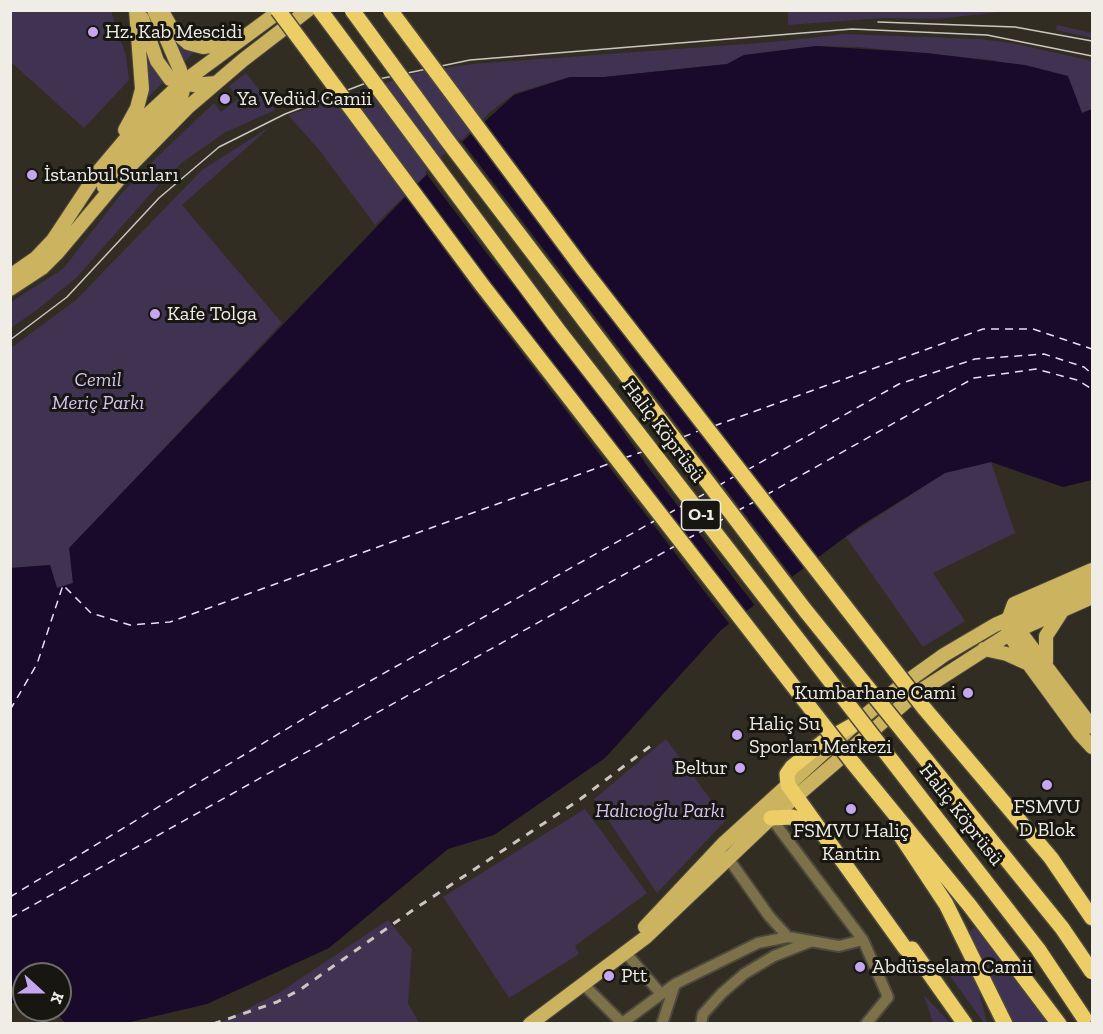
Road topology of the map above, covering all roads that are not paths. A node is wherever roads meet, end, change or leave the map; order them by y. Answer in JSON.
{"nodes":[{"id":1,"x":138,"y":10,"type":"edge"},
{"id":2,"x":154,"y":10,"type":"edge"},
{"id":3,"x":162,"y":10,"type":"edge"},
{"id":4,"x":279,"y":10,"type":"edge"},
{"id":5,"x":308,"y":10,"type":"edge"},
{"id":6,"x":320,"y":10,"type":"edge"},
{"id":7,"x":352,"y":10,"type":"edge"},
{"id":8,"x":390,"y":10,"type":"edge"},
{"id":9,"x":242,"y":39,"type":"junction"},
{"id":10,"x":182,"y":83,"type":"junction"},
{"id":11,"x":216,"y":83,"type":"junction"},
{"id":12,"x":116,"y":149,"type":"junction"},
{"id":13,"x":96,"y":205,"type":"junction"},
{"id":14,"x":10,"y":276,"type":"edge"},
{"id":15,"x":10,"y":289,"type":"edge"},
{"id":16,"x":1092,"y":570,"type":"edge"},
{"id":17,"x":1092,"y":582,"type":"edge"},
{"id":18,"x":1092,"y":597,"type":"edge"},
{"id":19,"x":1065,"y":608,"type":"junction"},
{"id":20,"x":1012,"y":627,"type":"junction"},
{"id":21,"x":984,"y":649,"type":"junction"},
{"id":22,"x":1028,"y":663,"type":"junction"},
{"id":23,"x":1046,"y":664,"type":"junction"},
{"id":24,"x":855,"y":724,"type":"joint"},
{"id":25,"x":1092,"y":727,"type":"edge"},
{"id":26,"x":1092,"y":747,"type":"edge"},
{"id":27,"x":853,"y":763,"type":"junction"},
{"id":28,"x":796,"y":790,"type":"junction"},
{"id":29,"x":771,"y":818,"type":"junction"},
{"id":30,"x":821,"y":829,"type":"junction"},
{"id":31,"x":728,"y":858,"type":"junction"},
{"id":32,"x":1051,"y":858,"type":"junction"},
{"id":33,"x":1092,"y":902,"type":"edge"},
{"id":34,"x":1092,"y":918,"type":"edge"},
{"id":35,"x":788,"y":938,"type":"junction"},
{"id":36,"x":863,"y":940,"type":"junction"},
{"id":37,"x":812,"y":941,"type":"junction"},
{"id":38,"x":625,"y":952,"type":"junction"},
{"id":39,"x":916,"y":958,"type":"junction"},
{"id":40,"x":1092,"y":972,"type":"edge"},
{"id":41,"x":583,"y":984,"type":"junction"},
{"id":42,"x":675,"y":984,"type":"junction"},
{"id":43,"x":661,"y":994,"type":"junction"},
{"id":44,"x":1087,"y":1021,"type":"edge"},
{"id":45,"x":530,"y":1023,"type":"edge"},
{"id":46,"x":621,"y":1023,"type":"edge"},
{"id":47,"x":662,"y":1023,"type":"edge"},
{"id":48,"x":700,"y":1023,"type":"edge"},
{"id":49,"x":866,"y":1023,"type":"edge"},
{"id":50,"x":965,"y":1023,"type":"edge"},
{"id":51,"x":1005,"y":1023,"type":"edge"},
{"id":52,"x":1059,"y":1023,"type":"edge"}],
"edges":[{"from":1,"to":10,"type":"main road"},
{"from":1,"to":12,"type":"main road"},
{"from":2,"to":10,"type":"main road"},
{"from":3,"to":9,"type":"main road"},
{"from":4,"to":9,"type":"main road"},
{"from":4,"to":27,"type":"highway","bridge":true},
{"from":5,"to":11,"type":"main road"},
{"from":6,"to":44,"type":"highway","name":"Haliç Köprüsü","number":"O-1","bridge":true},
{"from":7,"to":40,"type":"highway","name":"Haliç Köprüsü","number":"O-1","bridge":true},
{"from":8,"to":32,"type":"highway","bridge":true},
{"from":9,"to":10,"type":"main road"},
{"from":10,"to":11,"type":"main road"},
{"from":10,"to":12,"type":"main road"},
{"from":10,"to":13,"type":"main road"},
{"from":11,"to":13,"type":"main road"},
{"from":12,"to":14,"type":"main road"},
{"from":13,"to":15,"type":"main road"},
{"from":16,"to":20,"type":"main road"},
{"from":17,"to":20,"type":"main road"},
{"from":18,"to":19,"type":"main road"},
{"from":19,"to":20,"type":"main road"},
{"from":19,"to":23,"type":"main road"},
{"from":20,"to":21,"type":"main road"},
{"from":20,"to":22,"type":"main road"},
{"from":20,"to":23,"type":"main road"},
{"from":20,"to":24,"type":"main road"},
{"from":21,"to":22,"type":"main road"},
{"from":21,"to":28,"type":"main road"},
{"from":22,"to":26,"type":"main road"},
{"from":23,"to":25,"type":"main road"},
{"from":24,"to":28,"type":"highway"},
{"from":27,"to":51,"type":"highway"},
{"from":27,"to":52,"type":"highway"},
{"from":28,"to":29,"type":"main road"},
{"from":28,"to":30,"type":"highway"},
{"from":28,"to":38,"type":"main road"},
{"from":28,"to":39,"type":"highway"},
{"from":29,"to":30,"type":"highway"},
{"from":29,"to":31,"type":"main road"},
{"from":29,"to":36,"type":"street"},
{"from":30,"to":39,"type":"highway"},
{"from":31,"to":35,"type":"street"},
{"from":31,"to":38,"type":"main road"},
{"from":32,"to":33,"type":"highway"},
{"from":32,"to":34,"type":"highway"},
{"from":35,"to":37,"type":"street"},
{"from":35,"to":42,"type":"street"},
{"from":36,"to":37,"type":"street"},
{"from":36,"to":49,"type":"street"},
{"from":37,"to":48,"type":"street"},
{"from":38,"to":41,"type":"main road"},
{"from":38,"to":43,"type":"street"},
{"from":39,"to":50,"type":"highway"},
{"from":41,"to":45,"type":"main road"},
{"from":41,"to":46,"type":"street"},
{"from":42,"to":43,"type":"street"},
{"from":42,"to":47,"type":"street"},
{"from":43,"to":46,"type":"street"}]}
